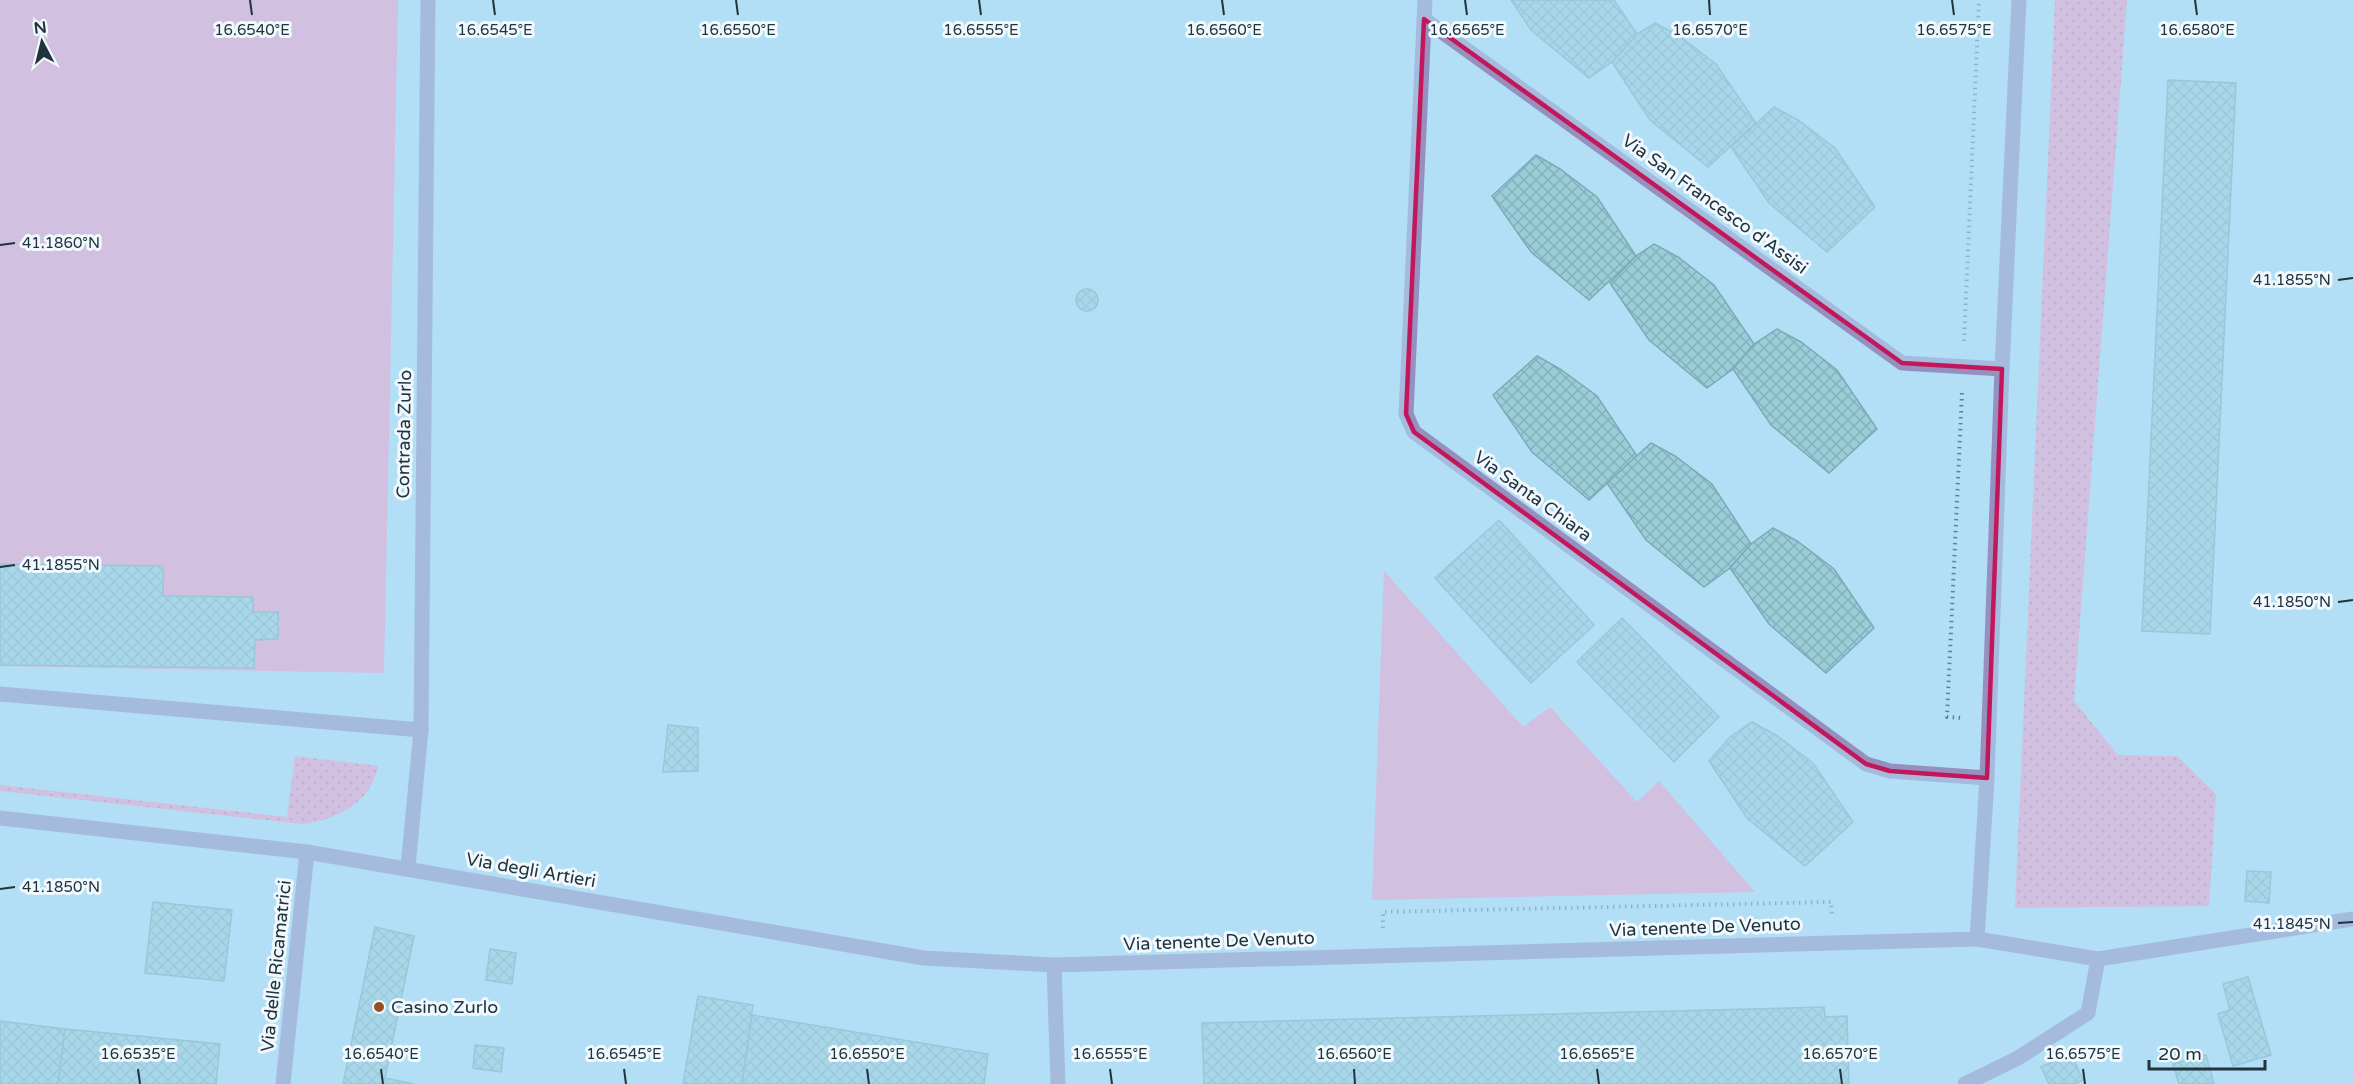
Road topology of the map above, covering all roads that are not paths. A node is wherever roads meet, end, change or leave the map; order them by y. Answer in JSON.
{"nodes":[{"id":1,"x":428,"y":0,"type":"edge"},
{"id":2,"x":1425,"y":0,"type":"edge"},
{"id":3,"x":2019,"y":0,"type":"edge"},
{"id":4,"x":1424,"y":19,"type":"junction"},
{"id":5,"x":2002,"y":369,"type":"junction"},
{"id":6,"x":0,"y":694,"type":"edge"},
{"id":7,"x":421,"y":730,"type":"junction"},
{"id":8,"x":1987,"y":778,"type":"junction"},
{"id":9,"x":0,"y":818,"type":"edge"},
{"id":10,"x":307,"y":852,"type":"junction"},
{"id":11,"x":408,"y":867,"type":"junction"},
{"id":12,"x":2353,"y":919,"type":"edge"},
{"id":13,"x":1977,"y":939,"type":"junction"},
{"id":14,"x":2098,"y":959,"type":"junction"},
{"id":15,"x":1054,"y":965,"type":"junction"},
{"id":16,"x":283,"y":1084,"type":"edge"},
{"id":17,"x":1058,"y":1084,"type":"edge"},
{"id":18,"x":1965,"y":1084,"type":"edge"}],
"edges":[{"from":1,"to":7,"type":"street","name":"Contrada Zurlo"},
{"from":2,"to":4,"type":"street","name":"Via Santa Chiara"},
{"from":3,"to":5,"type":"street"},
{"from":4,"to":5,"type":"street","name":"Via San Francesco d'Assisi"},
{"from":4,"to":8,"type":"street","name":"Via Santa Chiara"},
{"from":5,"to":8,"type":"street"},
{"from":6,"to":7,"type":"street"},
{"from":7,"to":11,"type":"street","name":"Contrada Zurlo"},
{"from":8,"to":13,"type":"street"},
{"from":9,"to":10,"type":"street","name":"Via degli Artieri"},
{"from":10,"to":11,"type":"street","name":"Via degli Artieri"},
{"from":10,"to":16,"type":"street","name":"Via delle Ricamatrici"},
{"from":11,"to":15,"type":"street","name":"Via degli Artieri"},
{"from":12,"to":14,"type":"street","name":"Via tenente De Venuto"},
{"from":13,"to":14,"type":"street","name":"Via tenente De Venuto"},
{"from":13,"to":15,"type":"street","name":"Via tenente De Venuto"},
{"from":14,"to":18,"type":"street"},
{"from":15,"to":17,"type":"street"}]}
